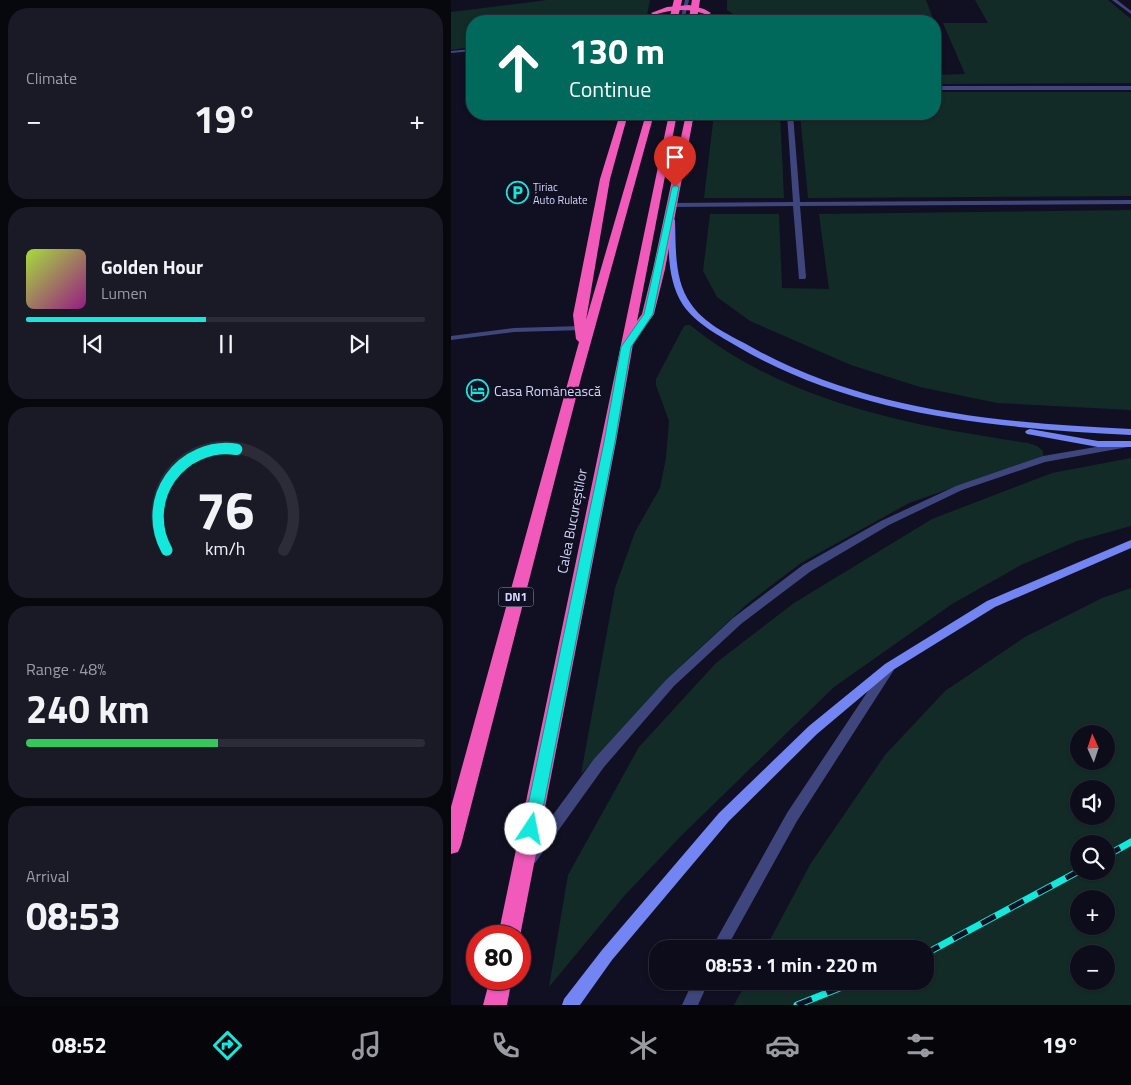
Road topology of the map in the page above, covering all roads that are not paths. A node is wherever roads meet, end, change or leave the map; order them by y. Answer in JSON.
{"nodes":[{"id":1,"x":658,"y":0,"type":"edge"},
{"id":2,"x":677,"y":0,"type":"edge"},
{"id":3,"x":696,"y":0,"type":"edge"},
{"id":4,"x":1114,"y":0,"type":"edge"},
{"id":5,"x":687,"y":4,"type":"edge"},
{"id":6,"x":654,"y":13,"type":"joint"},
{"id":7,"x":1131,"y":14,"type":"edge"},
{"id":8,"x":674,"y":15,"type":"edge"},
{"id":9,"x":693,"y":15,"type":"edge"},
{"id":10,"x":708,"y":15,"type":"edge"},
{"id":11,"x":466,"y":51,"type":"edge"},
{"id":12,"x":451,"y":52,"type":"edge"},
{"id":13,"x":941,"y":88,"type":"edge"},
{"id":14,"x":1131,"y":88,"type":"edge"},
{"id":15,"x":622,"y":120,"type":"edge"},
{"id":16,"x":648,"y":120,"type":"edge"},
{"id":17,"x":672,"y":120,"type":"edge"},
{"id":18,"x":689,"y":120,"type":"edge"},
{"id":19,"x":790,"y":120,"type":"edge"},
{"id":20,"x":1131,"y":202,"type":"edge"},
{"id":21,"x":797,"y":204,"type":"junction"},
{"id":22,"x":672,"y":205,"type":"junction"},
{"id":23,"x":802,"y":277,"type":"dead end"},
{"id":24,"x":581,"y":328,"type":"junction"},
{"id":25,"x":451,"y":338,"type":"edge"},
{"id":26,"x":626,"y":347,"type":"junction"},
{"id":27,"x":583,"y":348,"type":"junction"},
{"id":28,"x":970,"y":418,"type":"junction"},
{"id":29,"x":1131,"y":432,"type":"edge"},
{"id":30,"x":1129,"y":444,"type":"edge"},
{"id":31,"x":1131,"y":544,"type":"edge"},
{"id":32,"x":889,"y":667,"type":"junction"},
{"id":33,"x":451,"y":845,"type":"edge"},
{"id":34,"x":523,"y":867,"type":"junction"},
{"id":35,"x":511,"y":925,"type":"edge"},
{"id":36,"x":723,"y":940,"type":"edge"},
{"id":37,"x":498,"y":990,"type":"edge"},
{"id":38,"x":697,"y":990,"type":"edge"},
{"id":39,"x":495,"y":1005,"type":"edge"},
{"id":40,"x":570,"y":1005,"type":"edge"},
{"id":41,"x":690,"y":1005,"type":"edge"}],
"edges":[{"from":1,"to":6,"type":"highway"},
{"from":2,"to":8,"type":"highway","bridge":true},
{"from":3,"to":9,"type":"highway","bridge":true},
{"from":4,"to":7,"type":"street"},
{"from":5,"to":6,"type":"highway"},
{"from":5,"to":10,"type":"highway"},
{"from":11,"to":12,"type":"street"},
{"from":13,"to":14,"type":"street"},
{"from":15,"to":24,"type":"highway","number":"DN1"},
{"from":16,"to":27,"type":"highway","number":"DN1"},
{"from":17,"to":26,"type":"highway","name":"Calea Bucureștilor"},
{"from":18,"to":22,"type":"highway"},
{"from":19,"to":21,"type":"street"},
{"from":20,"to":21,"type":"street"},
{"from":21,"to":22,"type":"street"},
{"from":21,"to":23,"type":"street"},
{"from":22,"to":26,"type":"highway"},
{"from":22,"to":28,"type":"street"},
{"from":24,"to":25,"type":"street"},
{"from":24,"to":27,"type":"highway","number":"DN1"},
{"from":26,"to":34,"type":"highway","name":"Calea Bucureștilor"},
{"from":27,"to":33,"type":"highway","number":"DN1"},
{"from":28,"to":29,"type":"street"},
{"from":28,"to":30,"type":"street"},
{"from":30,"to":34,"type":"street"},
{"from":31,"to":32,"type":"street"},
{"from":32,"to":36,"type":"street"},
{"from":32,"to":40,"type":"street"},
{"from":34,"to":35,"type":"highway","name":"Calea Bucureștilor"},
{"from":37,"to":39,"type":"highway"},
{"from":38,"to":41,"type":"street"}]}
